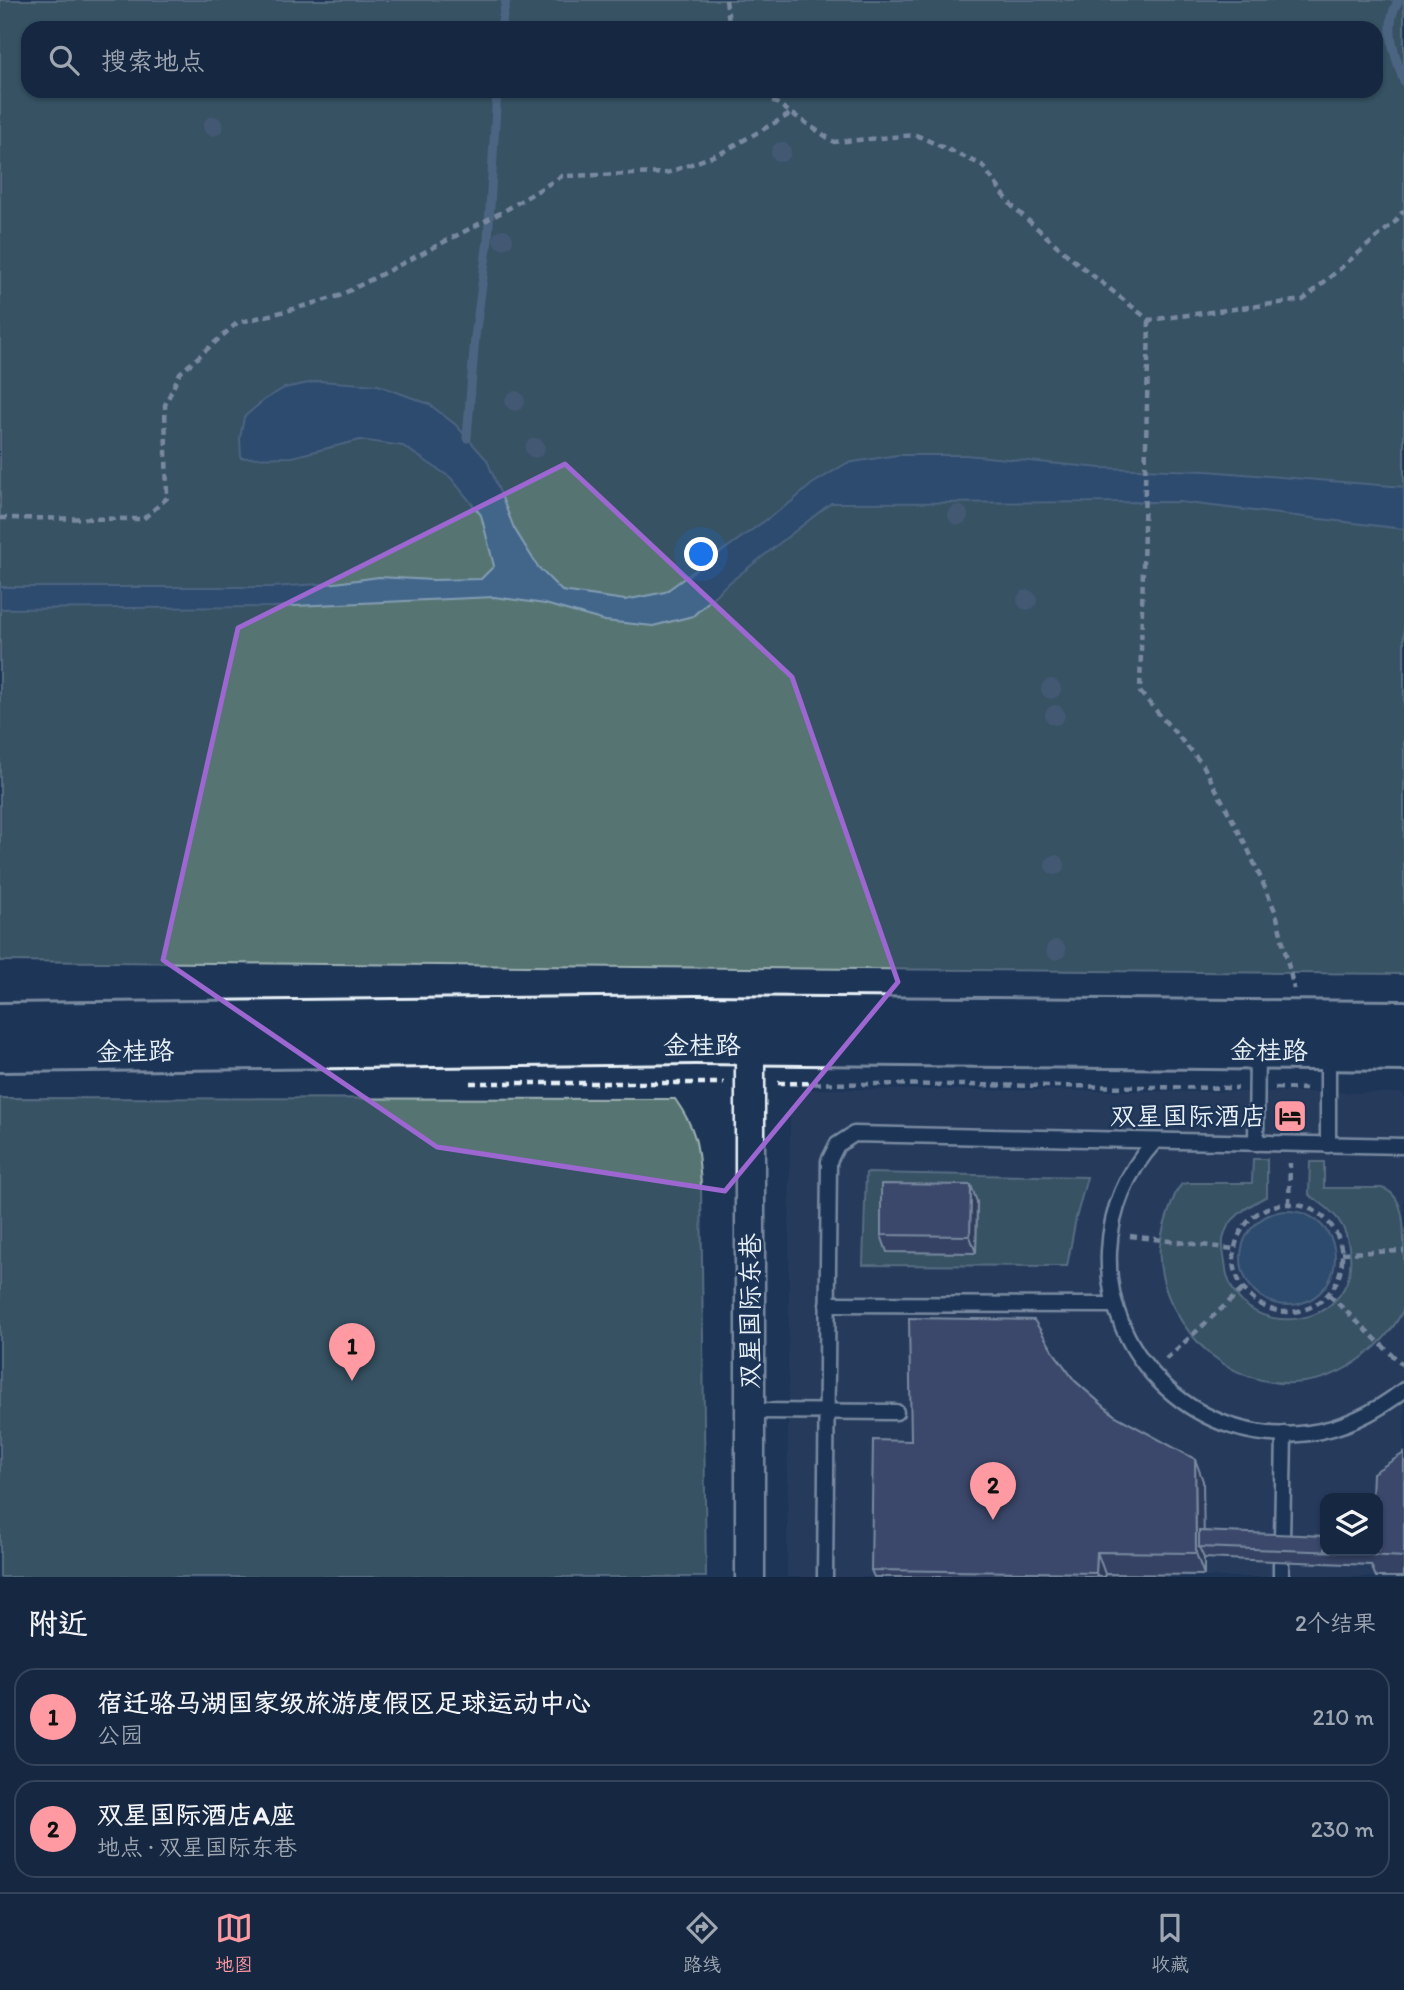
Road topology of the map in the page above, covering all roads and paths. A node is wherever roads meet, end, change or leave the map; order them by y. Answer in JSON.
{"nodes":[{"id":1,"x":726,"y":0,"type":"edge"},
{"id":2,"x":729,"y":21,"type":"edge"},
{"id":3,"x":770,"y":98,"type":"edge"},
{"id":4,"x":792,"y":113,"type":"junction"},
{"id":5,"x":1404,"y":210,"type":"edge"},
{"id":6,"x":1149,"y":320,"type":"junction"},
{"id":7,"x":0,"y":518,"type":"edge"},
{"id":8,"x":1404,"y":1021,"type":"edge"},
{"id":9,"x":0,"y":1023,"type":"edge"},
{"id":10,"x":1323,"y":1033,"type":"junction"},
{"id":11,"x":1256,"y":1035,"type":"junction"},
{"id":12,"x":750,"y":1045,"type":"junction"},
{"id":13,"x":1404,"y":1051,"type":"edge"},
{"id":14,"x":0,"y":1052,"type":"edge"},
{"id":15,"x":462,"y":1083,"type":"dead end"},
{"id":16,"x":750,"y":1083,"type":"junction"},
{"id":17,"x":1256,"y":1088,"type":"junction"},
{"id":18,"x":1328,"y":1088,"type":"junction"},
{"id":19,"x":1155,"y":1141,"type":"junction"},
{"id":20,"x":1256,"y":1143,"type":"junction"},
{"id":21,"x":1290,"y":1144,"type":"junction"},
{"id":22,"x":1328,"y":1145,"type":"junction"},
{"id":23,"x":1404,"y":1146,"type":"edge"},
{"id":24,"x":1289,"y":1204,"type":"junction"},
{"id":25,"x":1110,"y":1234,"type":"junction"},
{"id":26,"x":1234,"y":1249,"type":"junction"},
{"id":27,"x":1404,"y":1251,"type":"edge"},
{"id":28,"x":1342,"y":1253,"type":"junction"},
{"id":29,"x":1244,"y":1289,"type":"junction"},
{"id":30,"x":1328,"y":1294,"type":"junction"},
{"id":31,"x":827,"y":1304,"type":"junction"},
{"id":32,"x":1115,"y":1305,"type":"junction"},
{"id":33,"x":1404,"y":1366,"type":"edge"},
{"id":34,"x":1151,"y":1373,"type":"junction"},
{"id":35,"x":1404,"y":1390,"type":"edge"},
{"id":36,"x":750,"y":1411,"type":"junction"},
{"id":37,"x":826,"y":1412,"type":"junction"},
{"id":38,"x":896,"y":1412,"type":"dead end"},
{"id":39,"x":1284,"y":1434,"type":"junction"},
{"id":40,"x":1282,"y":1541,"type":"edge"},
{"id":41,"x":751,"y":1577,"type":"edge"},
{"id":42,"x":825,"y":1577,"type":"edge"}],
"edges":[{"from":1,"to":2,"type":"path"},
{"from":3,"to":4,"type":"path"},
{"from":4,"to":6,"type":"path"},
{"from":4,"to":7,"type":"path"},
{"from":5,"to":6,"type":"path"},
{"from":6,"to":10,"type":"path"},
{"from":8,"to":10,"type":"street","name":"金桂路"},
{"from":9,"to":11,"type":"street","name":"金桂路"},
{"from":10,"to":11,"type":"street","name":"金桂路"},
{"from":10,"to":13,"type":"street","name":"金桂路"},
{"from":10,"to":18,"type":"lane"},
{"from":11,"to":12,"type":"street","name":"金桂路"},
{"from":11,"to":17,"type":"lane"},
{"from":12,"to":14,"type":"street","name":"金桂路"},
{"from":12,"to":16,"type":"street","name":"双星国际东巷"},
{"from":15,"to":16,"type":"path"},
{"from":16,"to":17,"type":"path"},
{"from":16,"to":36,"type":"street","name":"双星国际东巷"},
{"from":17,"to":18,"type":"path"},
{"from":17,"to":20,"type":"lane"},
{"from":18,"to":22,"type":"lane"},
{"from":19,"to":20,"type":"lane"},
{"from":19,"to":25,"type":"lane"},
{"from":19,"to":31,"type":"lane"},
{"from":20,"to":21,"type":"lane"},
{"from":21,"to":22,"type":"lane"},
{"from":21,"to":24,"type":"path"},
{"from":22,"to":23,"type":"lane"},
{"from":24,"to":26,"type":"path"},
{"from":24,"to":28,"type":"path"},
{"from":25,"to":26,"type":"path"},
{"from":25,"to":32,"type":"lane"},
{"from":26,"to":29,"type":"path"},
{"from":27,"to":28,"type":"path"},
{"from":28,"to":30,"type":"path"},
{"from":29,"to":30,"type":"path"},
{"from":29,"to":34,"type":"path"},
{"from":30,"to":33,"type":"path"},
{"from":31,"to":32,"type":"lane"},
{"from":31,"to":37,"type":"lane"},
{"from":32,"to":34,"type":"lane"},
{"from":34,"to":39,"type":"lane"},
{"from":35,"to":39,"type":"lane"},
{"from":36,"to":37,"type":"lane"},
{"from":36,"to":41,"type":"street","name":"双星国际东巷"},
{"from":37,"to":38,"type":"lane"},
{"from":37,"to":42,"type":"lane"},
{"from":39,"to":40,"type":"lane"}]}
